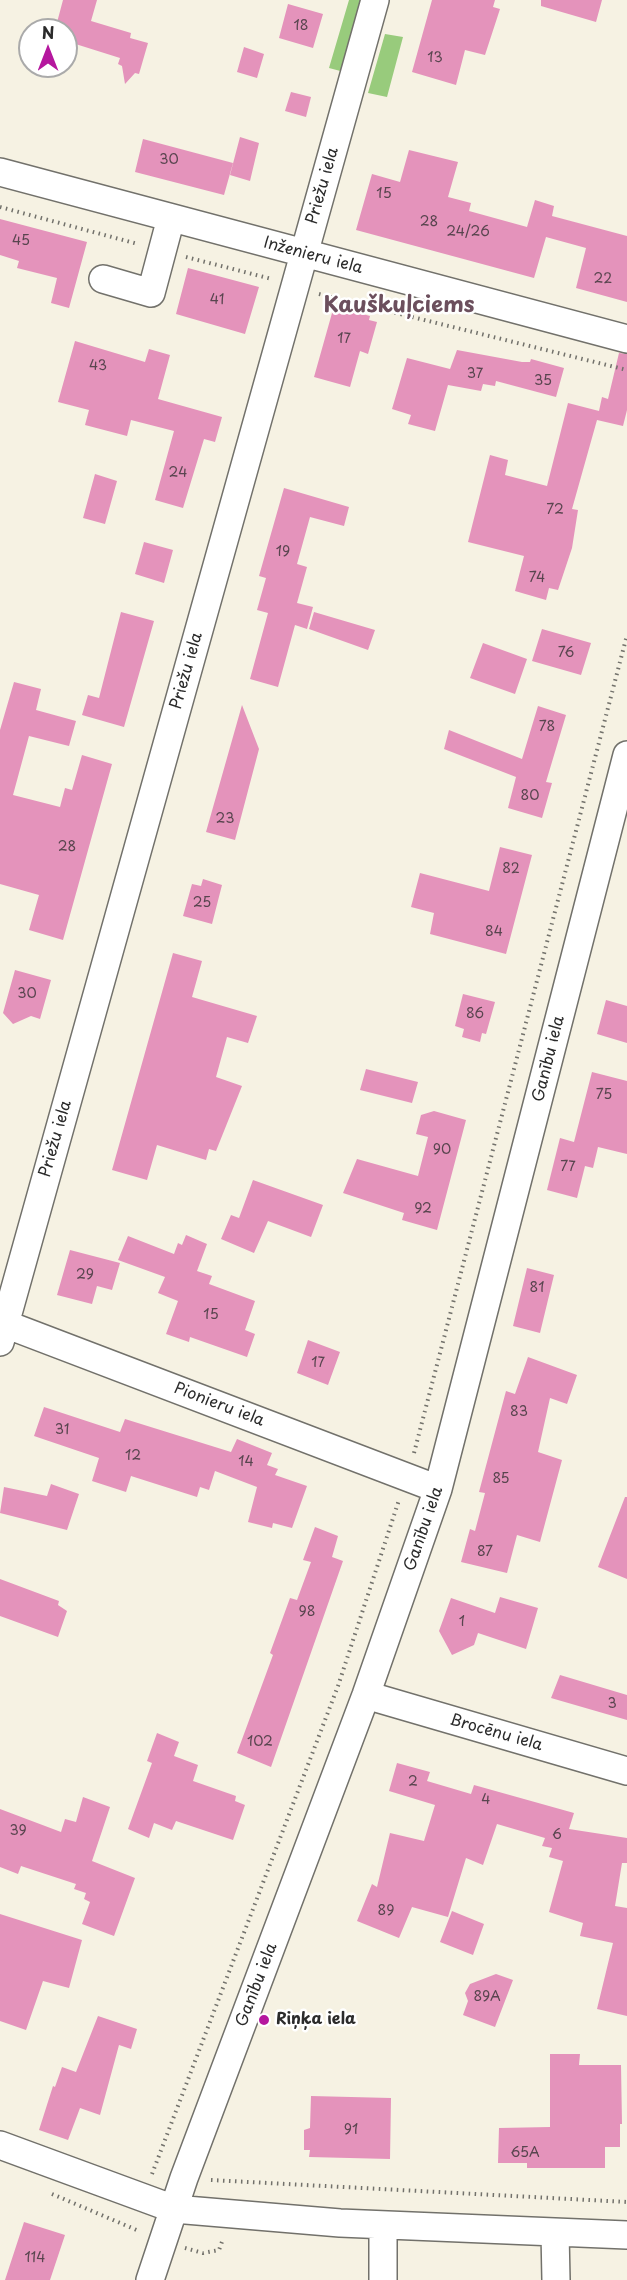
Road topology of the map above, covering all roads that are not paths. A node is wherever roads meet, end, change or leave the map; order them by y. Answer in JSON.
{"nodes":[{"id":1,"x":375,"y":0,"type":"edge"},
{"id":2,"x":0,"y":172,"type":"edge"},
{"id":3,"x":171,"y":218,"type":"junction"},
{"id":4,"x":304,"y":254,"type":"junction"},
{"id":5,"x":103,"y":279,"type":"dead end"},
{"id":6,"x":627,"y":339,"type":"edge"},
{"id":7,"x":627,"y":755,"type":"edge"},
{"id":8,"x":616,"y":839,"type":"edge"},
{"id":9,"x":2,"y":1329,"type":"edge"},
{"id":10,"x":438,"y":1489,"type":"junction"},
{"id":11,"x":366,"y":1695,"type":"junction"},
{"id":12,"x":627,"y":1771,"type":"edge"},
{"id":13,"x":0,"y":2145,"type":"edge"},
{"id":14,"x":174,"y":2209,"type":"junction"},
{"id":15,"x":383,"y":2225,"type":"junction"},
{"id":16,"x":555,"y":2232,"type":"junction"},
{"id":17,"x":627,"y":2235,"type":"edge"},
{"id":18,"x":150,"y":2280,"type":"edge"},
{"id":19,"x":384,"y":2280,"type":"edge"},
{"id":20,"x":556,"y":2280,"type":"edge"}],
"edges":[{"from":1,"to":4,"type":"street","name":"Priežu iela"},
{"from":2,"to":3,"type":"street","name":"Inženieru iela"},
{"from":3,"to":4,"type":"street","name":"Inženieru iela"},
{"from":3,"to":5,"type":"street"},
{"from":4,"to":6,"type":"street","name":"Inženieru iela"},
{"from":4,"to":9,"type":"street","name":"Priežu iela"},
{"from":7,"to":8,"type":"street","name":"Ganību iela"},
{"from":8,"to":10,"type":"street","name":"Ganību iela"},
{"from":9,"to":10,"type":"street","name":"Pionieru iela"},
{"from":10,"to":11,"type":"street","name":"Ganību iela"},
{"from":11,"to":12,"type":"street","name":"Brocēnu iela"},
{"from":11,"to":14,"type":"street","name":"Ganību iela"},
{"from":13,"to":14,"type":"street"},
{"from":14,"to":15,"type":"street"},
{"from":14,"to":18,"type":"street","name":"Ganību iela"},
{"from":15,"to":16,"type":"street"},
{"from":15,"to":19,"type":"street"},
{"from":16,"to":17,"type":"street"},
{"from":16,"to":20,"type":"street"}]}
